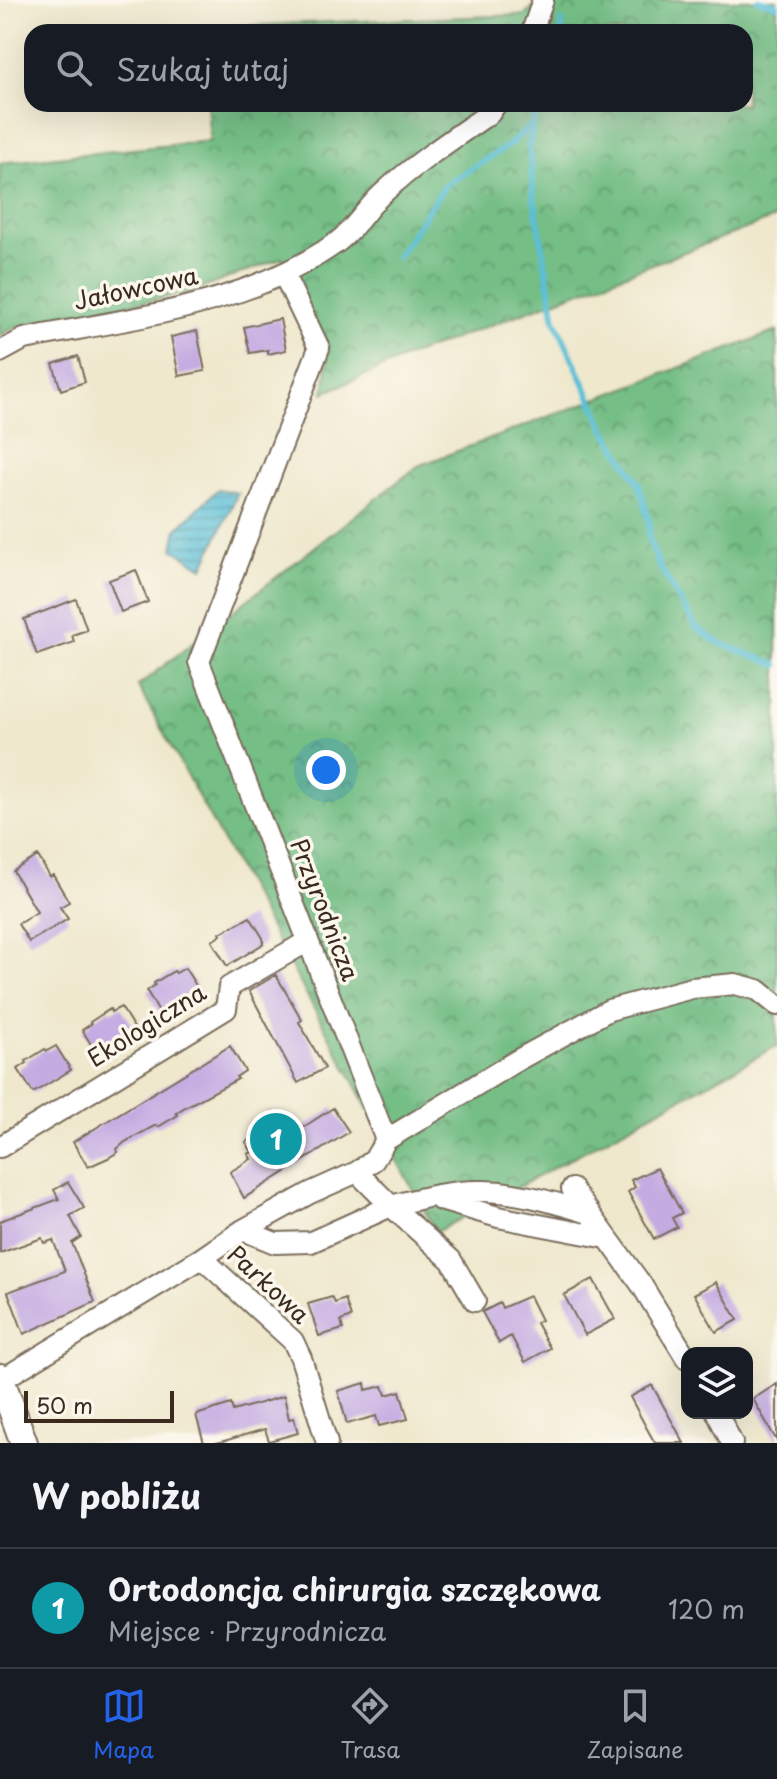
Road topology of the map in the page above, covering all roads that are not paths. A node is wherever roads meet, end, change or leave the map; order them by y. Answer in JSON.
{"nodes":[{"id":1,"x":543,"y":0,"type":"edge"},
{"id":2,"x":535,"y":24,"type":"edge"},
{"id":3,"x":491,"y":112,"type":"edge"},
{"id":4,"x":284,"y":275,"type":"junction"},
{"id":5,"x":0,"y":352,"type":"edge"},
{"id":6,"x":308,"y":941,"type":"junction"},
{"id":7,"x":777,"y":1005,"type":"edge"},
{"id":8,"x":386,"y":1140,"type":"junction"},
{"id":9,"x":0,"y":1147,"type":"edge"},
{"id":10,"x":357,"y":1172,"type":"junction"},
{"id":11,"x":572,"y":1189,"type":"dead end"},
{"id":12,"x":428,"y":1197,"type":"junction"},
{"id":13,"x":391,"y":1206,"type":"junction"},
{"id":14,"x":590,"y":1213,"type":"junction"},
{"id":15,"x":243,"y":1230,"type":"junction"},
{"id":16,"x":607,"y":1238,"type":"junction"},
{"id":17,"x":202,"y":1258,"type":"junction"},
{"id":18,"x":475,"y":1301,"type":"dead end"},
{"id":19,"x":681,"y":1349,"type":"edge"},
{"id":20,"x":1,"y":1378,"type":"edge"},
{"id":21,"x":720,"y":1419,"type":"edge"},
{"id":22,"x":24,"y":1443,"type":"edge"},
{"id":23,"x":327,"y":1443,"type":"edge"},
{"id":24,"x":732,"y":1443,"type":"edge"}],
"edges":[{"from":1,"to":2,"type":"street"},
{"from":3,"to":4,"type":"street","name":"Jałowcowa"},
{"from":4,"to":5,"type":"street","name":"Jałowcowa"},
{"from":4,"to":6,"type":"street","name":"Przyrodnicza"},
{"from":6,"to":8,"type":"street","name":"Przyrodnicza"},
{"from":6,"to":9,"type":"street","name":"Ekologiczna"},
{"from":7,"to":8,"type":"street"},
{"from":8,"to":10,"type":"street"},
{"from":10,"to":13,"type":"street"},
{"from":10,"to":15,"type":"street"},
{"from":11,"to":14,"type":"street"},
{"from":12,"to":13,"type":"street"},
{"from":12,"to":14,"type":"street"},
{"from":12,"to":16,"type":"street"},
{"from":13,"to":15,"type":"street"},
{"from":13,"to":18,"type":"street"},
{"from":14,"to":16,"type":"street"},
{"from":15,"to":17,"type":"street"},
{"from":16,"to":19,"type":"street"},
{"from":17,"to":20,"type":"street"},
{"from":17,"to":23,"type":"street","name":"Parkowa"},
{"from":20,"to":22,"type":"main road"},
{"from":21,"to":24,"type":"street"}]}
